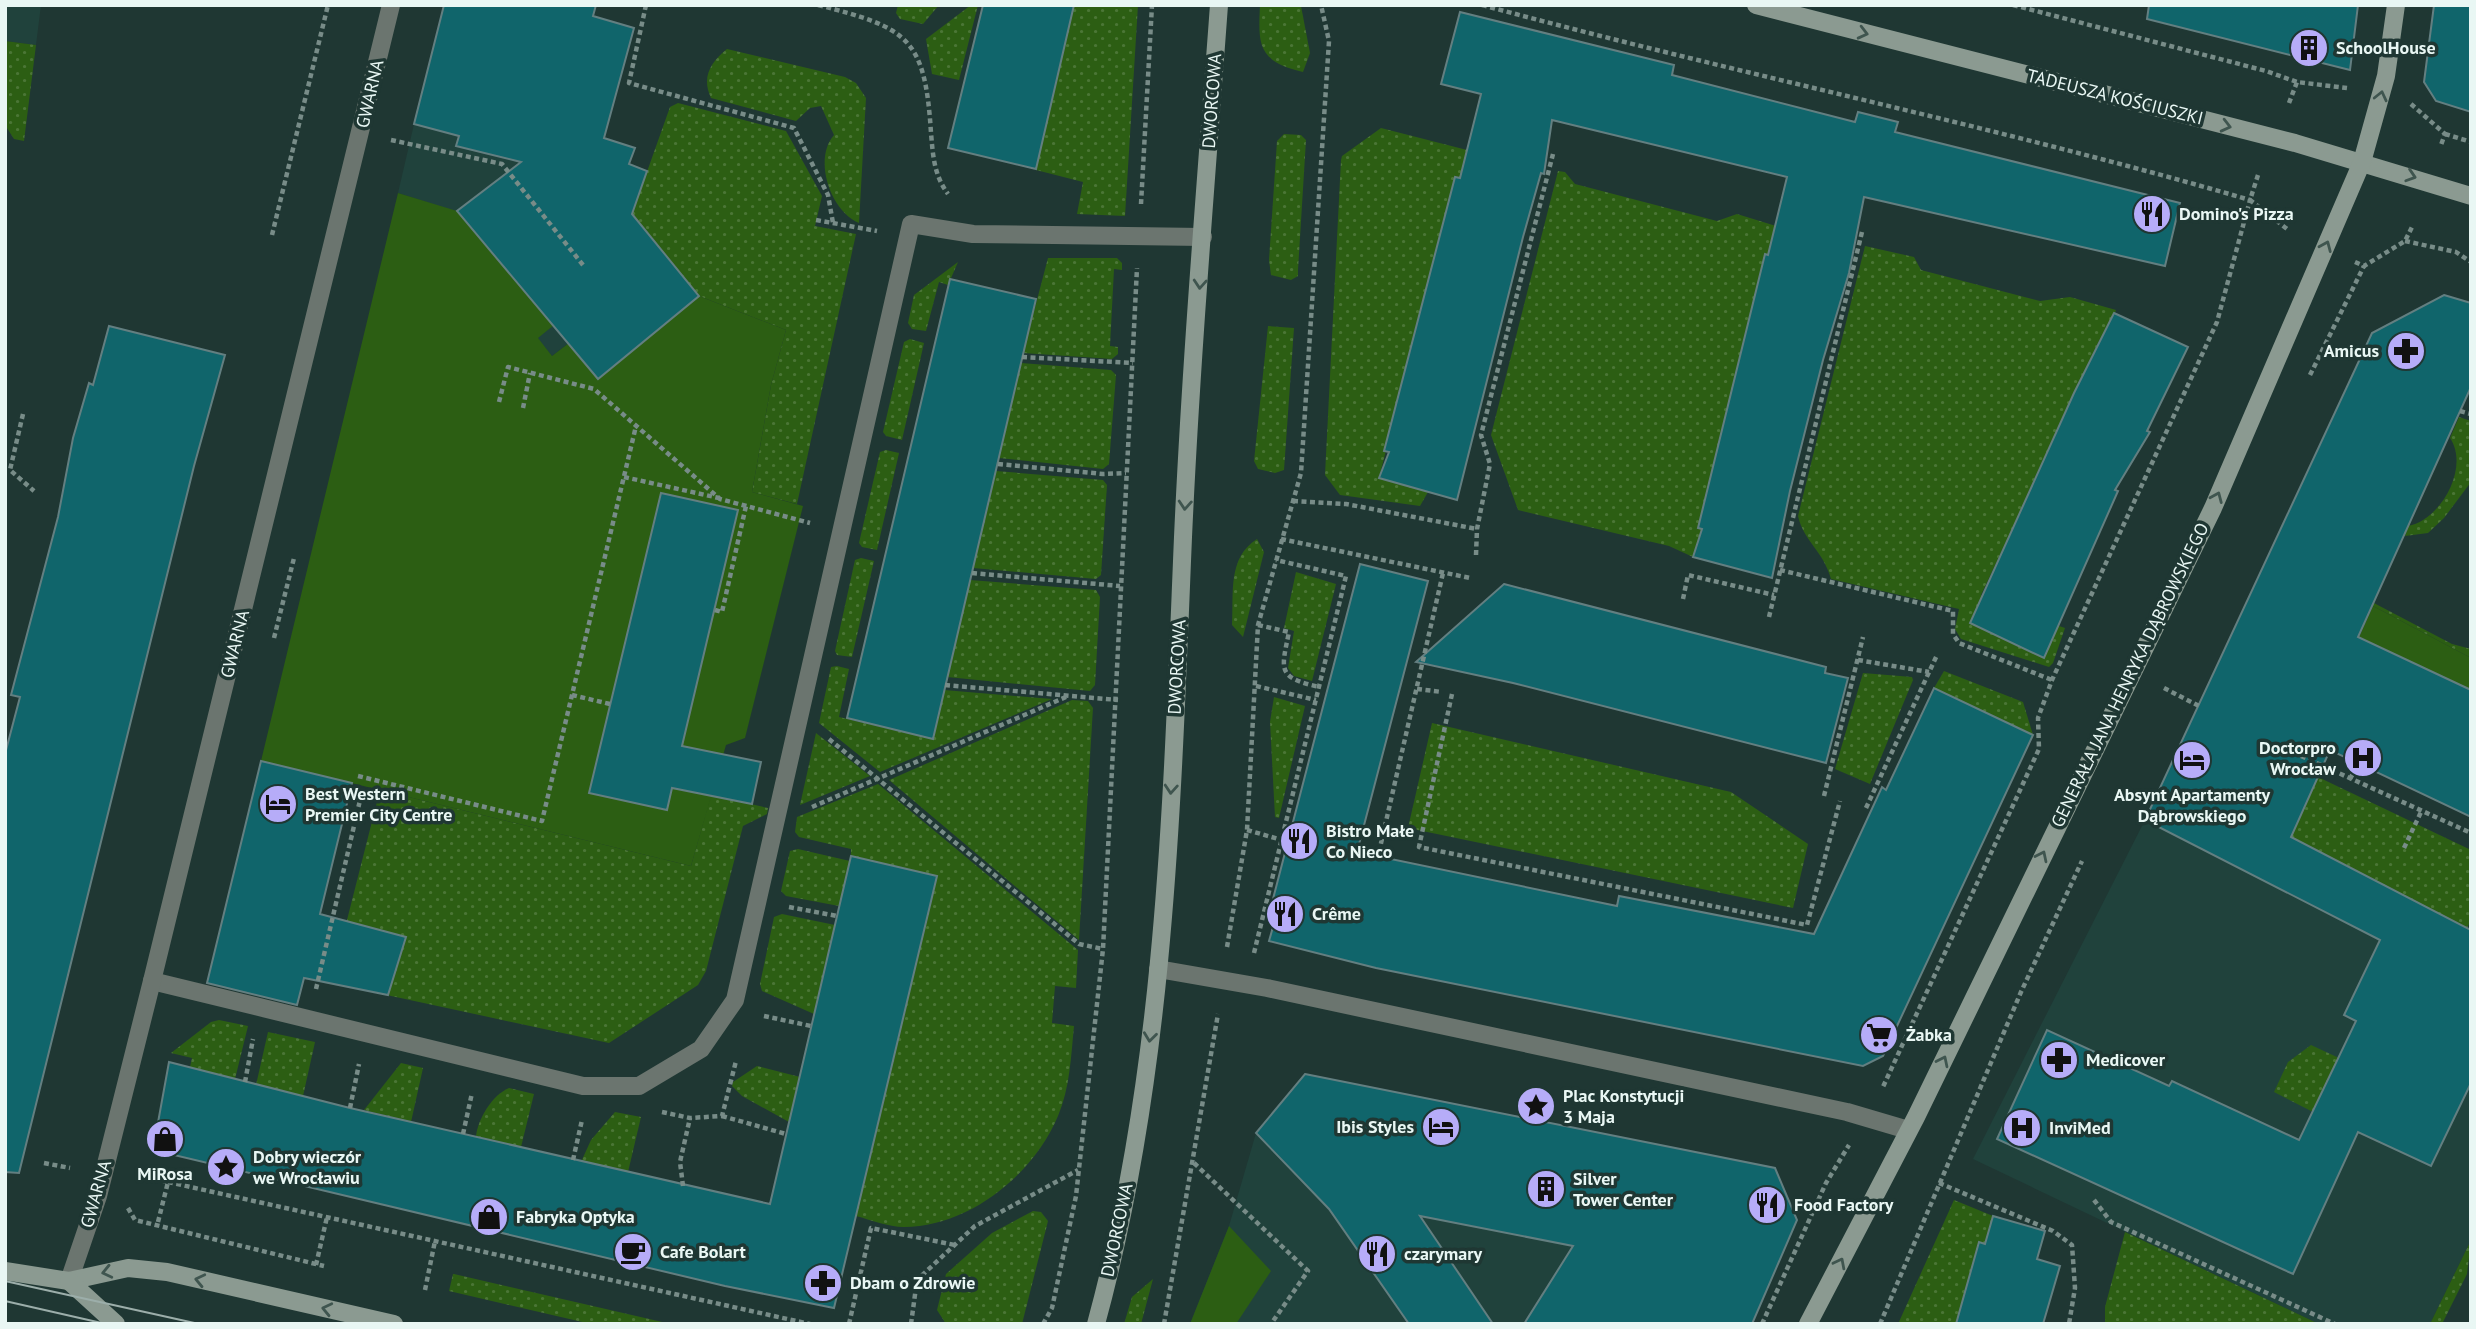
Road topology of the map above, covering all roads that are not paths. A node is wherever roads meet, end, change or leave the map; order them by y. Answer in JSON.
{"nodes":[{"id":1,"x":391,"y":5,"type":"edge"},
{"id":2,"x":1219,"y":5,"type":"edge"},
{"id":3,"x":1756,"y":5,"type":"edge"},
{"id":4,"x":2396,"y":5,"type":"edge"},
{"id":5,"x":2362,"y":162,"type":"junction"},
{"id":6,"x":2471,"y":196,"type":"edge"},
{"id":7,"x":1203,"y":237,"type":"junction"},
{"id":8,"x":1158,"y":969,"type":"junction"},
{"id":9,"x":152,"y":981,"type":"junction"},
{"id":10,"x":1908,"y":1130,"type":"junction"},
{"id":11,"x":5,"y":1271,"type":"edge"},
{"id":12,"x":69,"y":1281,"type":"junction"},
{"id":13,"x":116,"y":1324,"type":"edge"},
{"id":14,"x":394,"y":1324,"type":"edge"},
{"id":15,"x":1096,"y":1324,"type":"edge"},
{"id":16,"x":1808,"y":1324,"type":"edge"}],
"edges":[{"from":1,"to":9,"type":"street","name":"GWARNA"},
{"from":2,"to":7,"type":"street","name":"DWORCOWA"},
{"from":3,"to":5,"type":"street","name":"TADEUSZA KOŚCIUSZKI","one_way":true},
{"from":5,"to":4,"type":"street","name":"GENERAŁA JANA HENRYKA DĄBROWSKIEGO","one_way":true},
{"from":5,"to":6,"type":"street","name":"TADEUSZA KOŚCIUSZKI","one_way":true},
{"from":10,"to":5,"type":"street","name":"GENERAŁA JANA HENRYKA DĄBROWSKIEGO","one_way":true},
{"from":7,"to":8,"type":"street","name":"DWORCOWA","one_way":true},
{"from":7,"to":9,"type":"street"},
{"from":8,"to":10,"type":"street"},
{"from":8,"to":15,"type":"street","name":"DWORCOWA","one_way":true},
{"from":9,"to":12,"type":"street","name":"GWARNA"},
{"from":16,"to":10,"type":"street","name":"GENERAŁA JANA HENRYKA DĄBROWSKIEGO","one_way":true},
{"from":11,"to":12,"type":"street"},
{"from":12,"to":13,"type":"street"},
{"from":14,"to":12,"type":"street","one_way":true}]}
